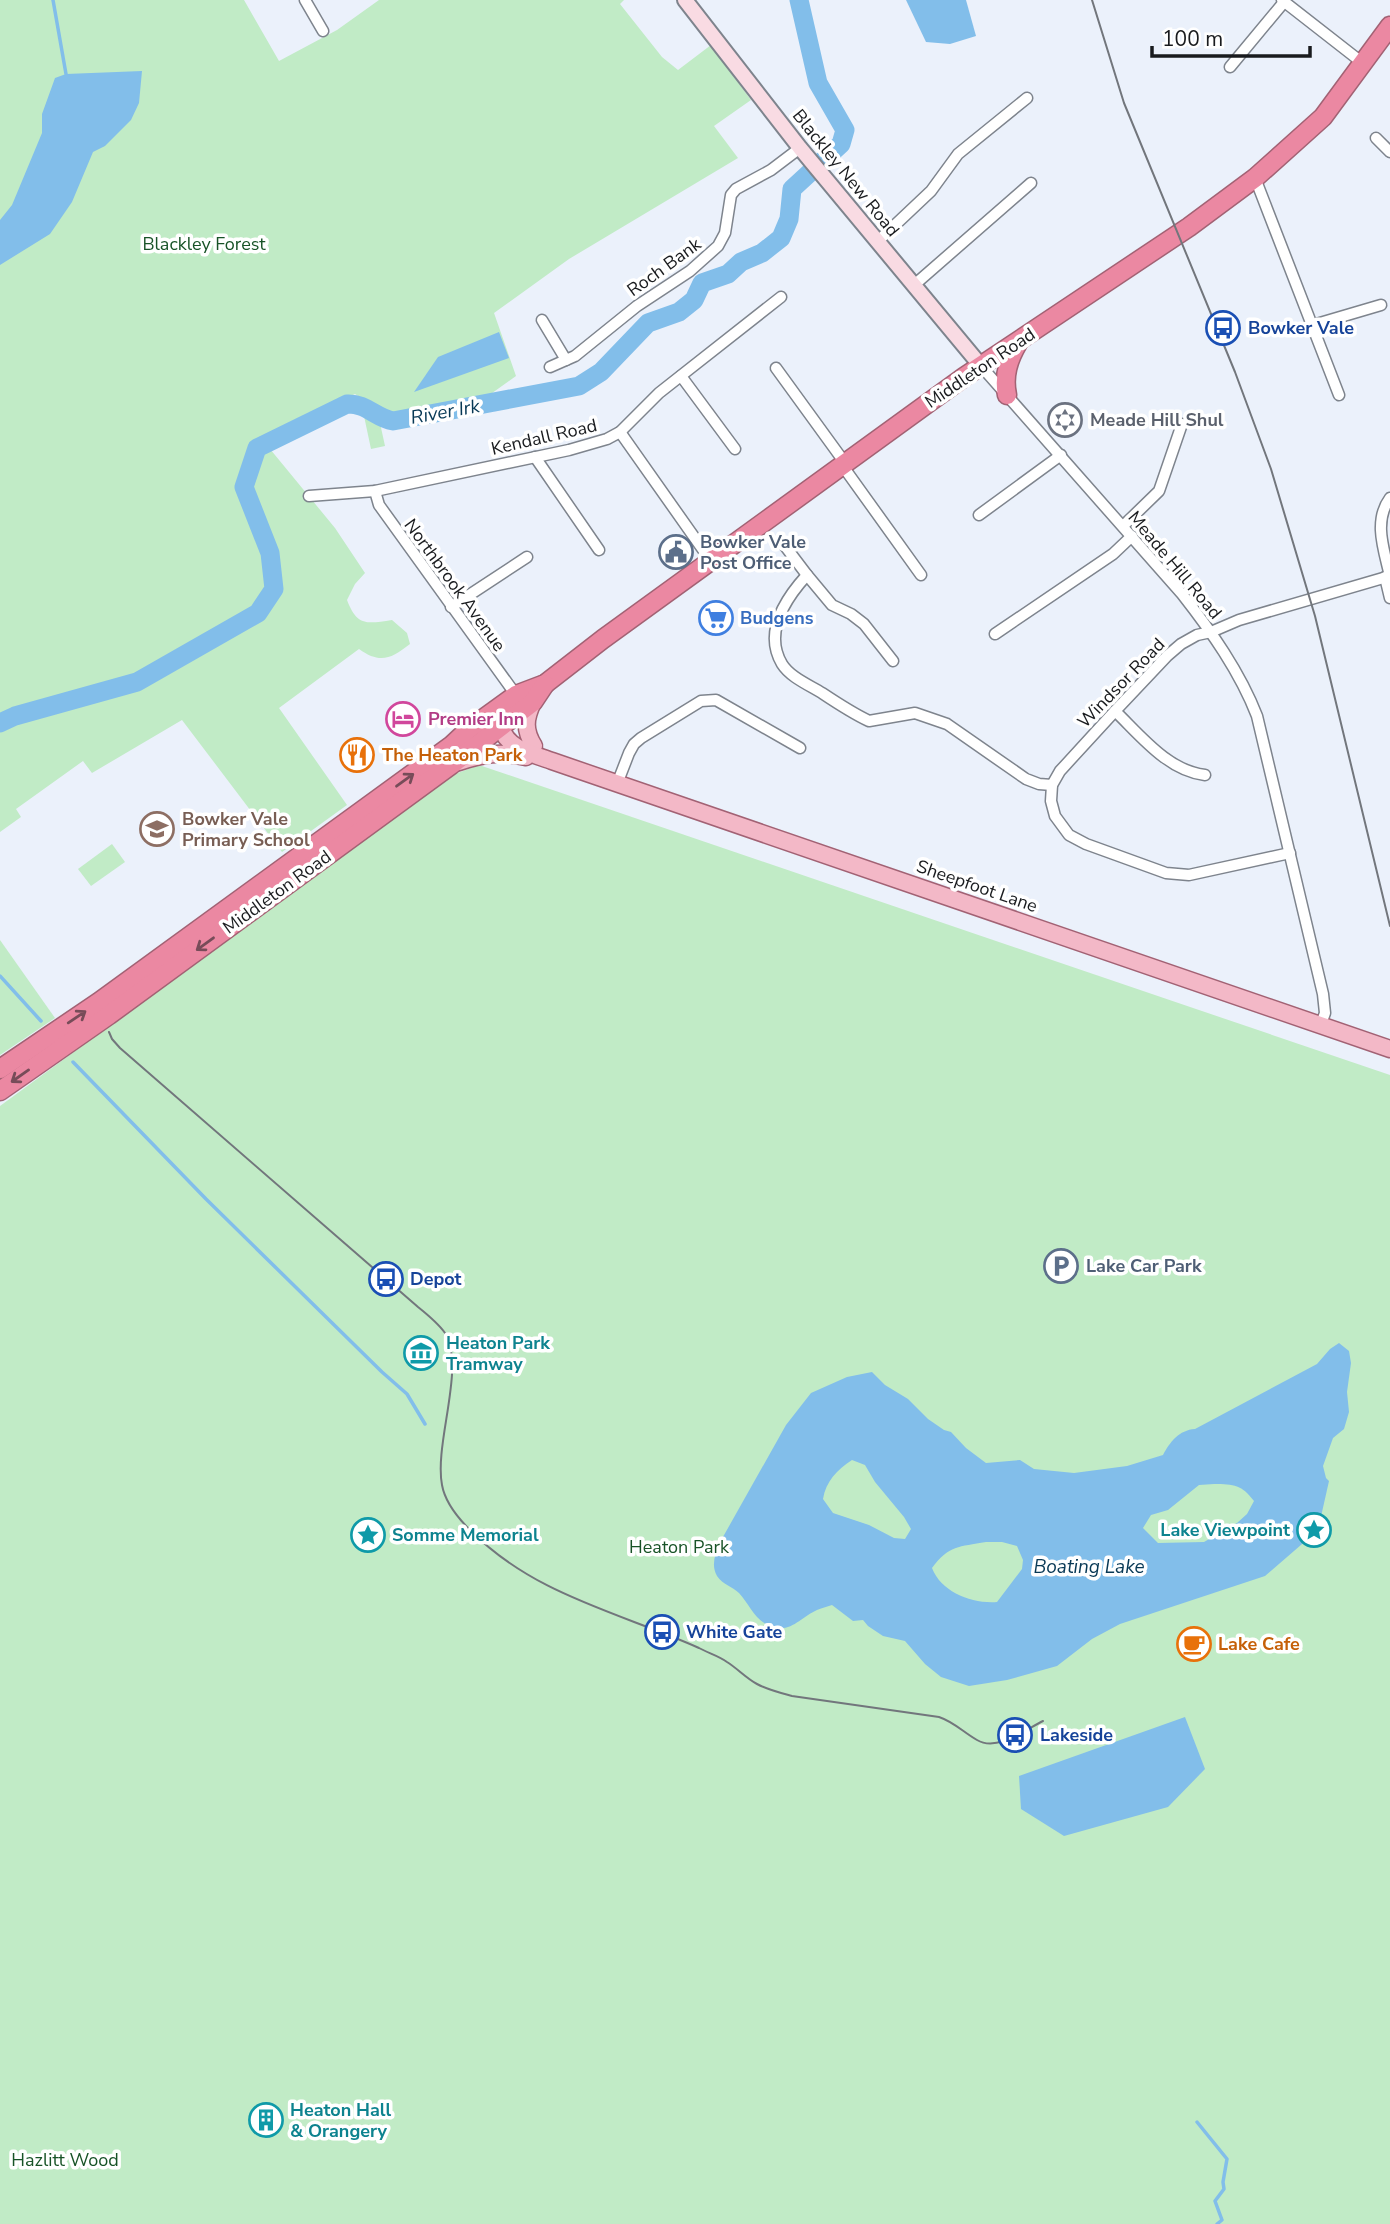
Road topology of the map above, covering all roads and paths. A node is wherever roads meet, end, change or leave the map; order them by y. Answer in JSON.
{"nodes":[{"id":1,"x":305,"y":0,"type":"edge"},
{"id":2,"x":685,"y":0,"type":"edge"},
{"id":3,"x":1283,"y":1,"type":"edge"},
{"id":4,"x":1390,"y":26,"type":"edge"},
{"id":5,"x":323,"y":31,"type":"dead end"},
{"id":6,"x":1364,"y":64,"type":"junction"},
{"id":7,"x":1230,"y":67,"type":"dead end"},
{"id":8,"x":1027,"y":98,"type":"dead end"},
{"id":9,"x":1376,"y":138,"type":"dead end"},
{"id":10,"x":1390,"y":152,"type":"edge"},
{"id":11,"x":805,"y":153,"type":"junction"},
{"id":12,"x":1255,"y":178,"type":"junction"},
{"id":13,"x":1031,"y":184,"type":"dead end"},
{"id":14,"x":877,"y":242,"type":"junction"},
{"id":15,"x":913,"y":286,"type":"junction"},
{"id":16,"x":781,"y":297,"type":"dead end"},
{"id":17,"x":1381,"y":305,"type":"dead end"},
{"id":18,"x":542,"y":320,"type":"dead end"},
{"id":19,"x":1313,"y":325,"type":"junction"},
{"id":20,"x":1017,"y":342,"type":"junction"},
{"id":21,"x":566,"y":360,"type":"junction"},
{"id":22,"x":981,"y":366,"type":"junction"},
{"id":23,"x":550,"y":368,"type":"dead end"},
{"id":24,"x":776,"y":368,"type":"dead end"},
{"id":25,"x":681,"y":376,"type":"junction"},
{"id":26,"x":1339,"y":395,"type":"dead end"},
{"id":27,"x":1007,"y":396,"type":"junction"},
{"id":28,"x":1182,"y":424,"type":"dead end"},
{"id":29,"x":620,"y":432,"type":"junction"},
{"id":30,"x":735,"y":449,"type":"dead end"},
{"id":31,"x":1061,"y":454,"type":"junction"},
{"id":32,"x":535,"y":457,"type":"junction"},
{"id":33,"x":843,"y":464,"type":"junction"},
{"id":34,"x":375,"y":491,"type":"junction"},
{"id":35,"x":309,"y":496,"type":"dead end"},
{"id":36,"x":1390,"y":498,"type":"edge"},
{"id":37,"x":979,"y":514,"type":"dead end"},
{"id":38,"x":1124,"y":526,"type":"junction"},
{"id":39,"x":1132,"y":536,"type":"junction"},
{"id":40,"x":785,"y":546,"type":"dead end"},
{"id":41,"x":599,"y":550,"type":"dead end"},
{"id":42,"x":527,"y":557,"type":"dead end"},
{"id":43,"x":711,"y":561,"type":"junction"},
{"id":44,"x":807,"y":575,"type":"junction"},
{"id":45,"x":921,"y":575,"type":"dead end"},
{"id":46,"x":1388,"y":576,"type":"edge"},
{"id":47,"x":1390,"y":598,"type":"edge"},
{"id":48,"x":451,"y":607,"type":"junction"},
{"id":49,"x":1211,"y":632,"type":"junction"},
{"id":50,"x":995,"y":634,"type":"dead end"},
{"id":51,"x":893,"y":661,"type":"dead end"},
{"id":52,"x":545,"y":684,"type":"junction"},
{"id":53,"x":509,"y":700,"type":"junction"},
{"id":54,"x":533,"y":702,"type":"junction"},
{"id":55,"x":1115,"y":711,"type":"junction"},
{"id":56,"x":501,"y":727,"type":"junction"},
{"id":57,"x":453,"y":745,"type":"junction"},
{"id":58,"x":534,"y":746,"type":"junction"},
{"id":59,"x":800,"y":748,"type":"dead end"},
{"id":60,"x":552,"y":761,"type":"junction"},
{"id":61,"x":451,"y":765,"type":"junction"},
{"id":62,"x":1205,"y":775,"type":"dead end"},
{"id":63,"x":617,"y":783,"type":"junction"},
{"id":64,"x":1052,"y":785,"type":"junction"},
{"id":65,"x":357,"y":814,"type":"junction"},
{"id":66,"x":379,"y":818,"type":"junction"},
{"id":67,"x":1290,"y":853,"type":"junction"},
{"id":68,"x":1321,"y":1024,"type":"junction"},
{"id":69,"x":1390,"y":1049,"type":"edge"},
{"id":70,"x":0,"y":1069,"type":"edge"},
{"id":71,"x":0,"y":1091,"type":"edge"}],
"edges":[{"from":1,"to":5,"type":"street"},
{"from":2,"to":11,"type":"street","name":"Blackley New Road"},
{"from":3,"to":6,"type":"street"},
{"from":3,"to":7,"type":"street"},
{"from":4,"to":6,"type":"highway","name":"Middleton Road"},
{"from":6,"to":12,"type":"highway","name":"Middleton Road"},
{"from":8,"to":14,"type":"street"},
{"from":9,"to":10,"type":"street"},
{"from":11,"to":14,"type":"street","name":"Blackley New Road"},
{"from":11,"to":21,"type":"street","name":"Roch Bank"},
{"from":12,"to":19,"type":"street"},
{"from":12,"to":20,"type":"highway","name":"Middleton Road"},
{"from":13,"to":15,"type":"street"},
{"from":14,"to":15,"type":"street","name":"Blackley New Road"},
{"from":15,"to":22,"type":"street","name":"Blackley New Road"},
{"from":16,"to":25,"type":"street","name":"Kendall Road"},
{"from":17,"to":19,"type":"street"},
{"from":18,"to":21,"type":"street"},
{"from":19,"to":26,"type":"street"},
{"from":20,"to":22,"type":"highway","name":"Middleton Road"},
{"from":20,"to":27,"type":"highway"},
{"from":21,"to":23,"type":"street","name":"Roch Bank"},
{"from":22,"to":27,"type":"street","name":"Meade Hill Road"},
{"from":22,"to":33,"type":"highway","name":"Middleton Road"},
{"from":24,"to":33,"type":"street"},
{"from":25,"to":29,"type":"street","name":"Kendall Road"},
{"from":25,"to":30,"type":"street"},
{"from":27,"to":31,"type":"street","name":"Meade Hill Road"},
{"from":28,"to":38,"type":"street"},
{"from":29,"to":32,"type":"street","name":"Kendall Road"},
{"from":29,"to":43,"type":"street"},
{"from":31,"to":37,"type":"street"},
{"from":31,"to":38,"type":"street","name":"Meade Hill Road"},
{"from":32,"to":34,"type":"street","name":"Kendall Road"},
{"from":32,"to":41,"type":"street"},
{"from":33,"to":43,"type":"highway","name":"Middleton Road"},
{"from":33,"to":45,"type":"street"},
{"from":34,"to":35,"type":"street","name":"Kendall Road"},
{"from":34,"to":48,"type":"street","name":"Northbrook Avenue"},
{"from":36,"to":46,"type":"street"},
{"from":38,"to":39,"type":"street","name":"Meade Hill Road"},
{"from":39,"to":49,"type":"street","name":"Meade Hill Road"},
{"from":39,"to":50,"type":"street"},
{"from":40,"to":44,"type":"street"},
{"from":42,"to":48,"type":"street"},
{"from":43,"to":52,"type":"highway","name":"Middleton Road"},
{"from":44,"to":51,"type":"street"},
{"from":44,"to":64,"type":"street"},
{"from":46,"to":47,"type":"street"},
{"from":46,"to":49,"type":"street","name":"Windsor Road"},
{"from":48,"to":53,"type":"street","name":"Northbrook Avenue"},
{"from":49,"to":55,"type":"street","name":"Windsor Road"},
{"from":49,"to":67,"type":"street","name":"Meade Hill Road"},
{"from":52,"to":53,"type":"highway","name":"Middleton Road"},
{"from":52,"to":54,"type":"highway","name":"Middleton Road"},
{"from":53,"to":56,"type":"highway"},
{"from":53,"to":57,"type":"highway","name":"Middleton Road"},
{"from":54,"to":56,"type":"highway","name":"Middleton Road"},
{"from":54,"to":58,"type":"main road"},
{"from":55,"to":62,"type":"street"},
{"from":55,"to":64,"type":"street","name":"Windsor Road"},
{"from":56,"to":57,"type":"highway"},
{"from":56,"to":58,"type":"main road","name":"Sheepfoot Lane"},
{"from":56,"to":60,"type":"main road","name":"Sheepfoot Lane"},
{"from":56,"to":61,"type":"highway","name":"Middleton Road"},
{"from":65,"to":57,"type":"highway","name":"Middleton Road","one_way":true},
{"from":58,"to":60,"type":"main road","name":"Sheepfoot Lane"},
{"from":59,"to":63,"type":"street"},
{"from":60,"to":61,"type":"main road","name":"Sheepfoot Lane"},
{"from":60,"to":63,"type":"main road","name":"Sheepfoot Lane"},
{"from":61,"to":66,"type":"highway","name":"Middleton Road"},
{"from":63,"to":68,"type":"main road","name":"Sheepfoot Lane"},
{"from":64,"to":67,"type":"street"},
{"from":65,"to":66,"type":"highway"},
{"from":70,"to":65,"type":"highway","name":"Middleton Road","one_way":true},
{"from":66,"to":71,"type":"highway","name":"Middleton Road","one_way":true},
{"from":67,"to":68,"type":"street","name":"Meade Hill Road"},
{"from":68,"to":69,"type":"main road","name":"Sheepfoot Lane"}]}
